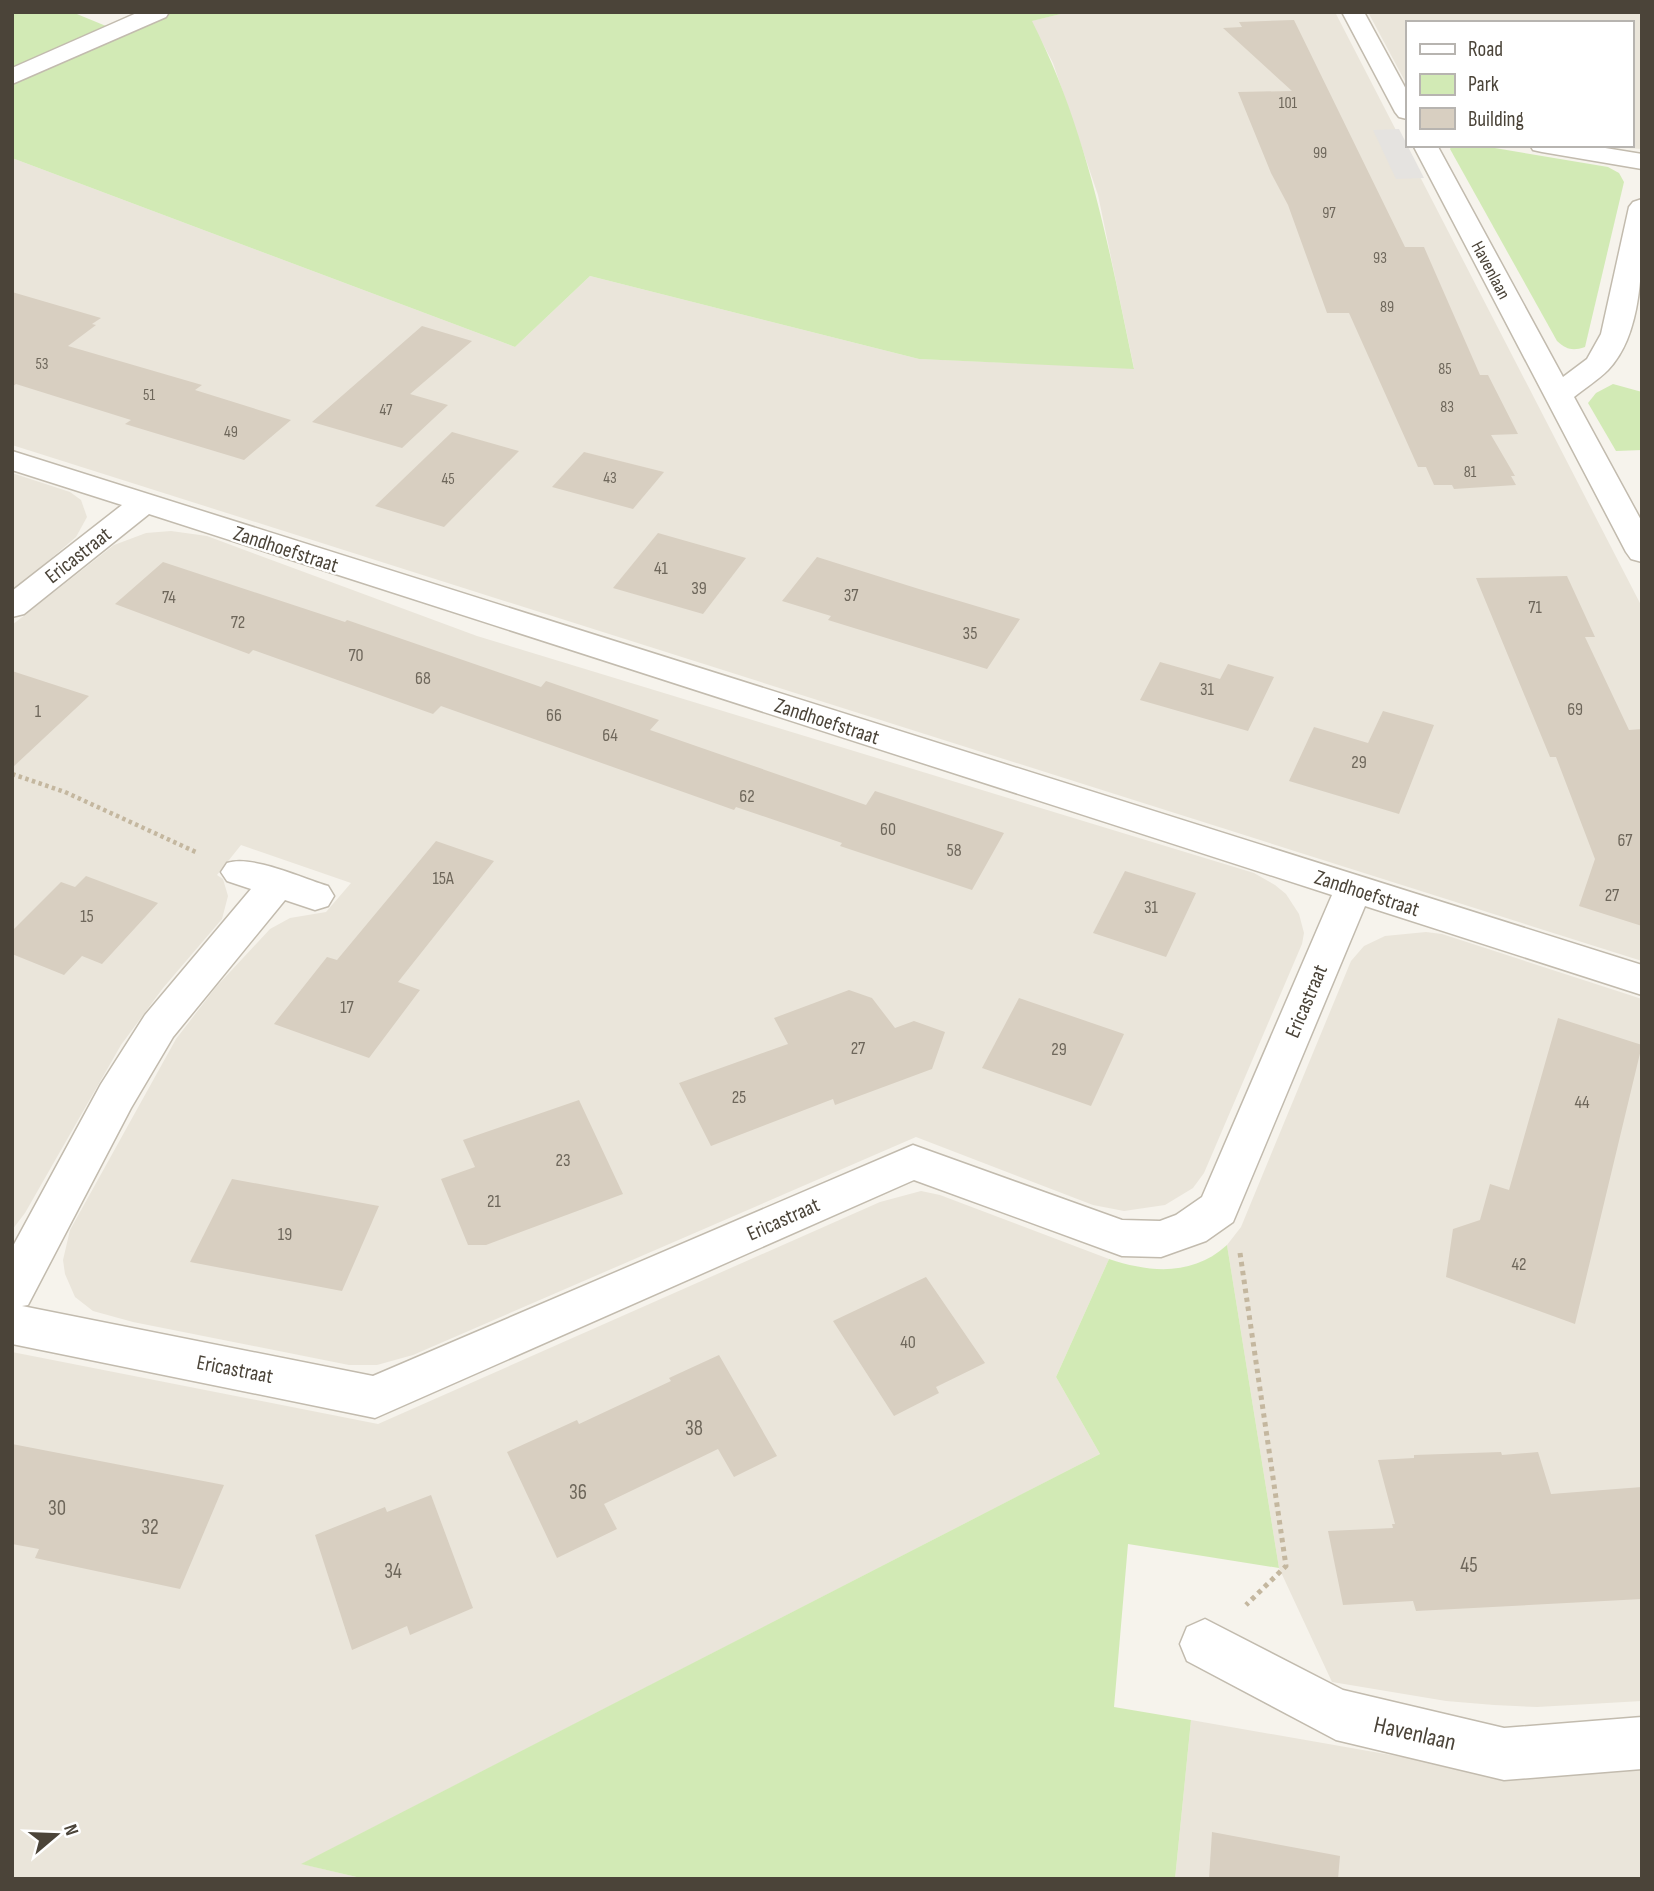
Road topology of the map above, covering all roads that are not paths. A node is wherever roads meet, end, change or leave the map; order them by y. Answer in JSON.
{"nodes":[{"id":1,"x":158,"y":12,"type":"edge"},
{"id":2,"x":1353,"y":12,"type":"edge"},
{"id":3,"x":12,"y":78,"type":"edge"},
{"id":4,"x":1406,"y":110,"type":"edge"},
{"id":5,"x":1426,"y":147,"type":"edge"},
{"id":6,"x":1554,"y":147,"type":"edge"},
{"id":7,"x":1642,"y":162,"type":"edge"},
{"id":8,"x":1642,"y":207,"type":"edge"},
{"id":9,"x":1558,"y":395,"type":"junction"},
{"id":10,"x":12,"y":460,"type":"edge"},
{"id":11,"x":143,"y":504,"type":"junction"},
{"id":12,"x":1642,"y":552,"type":"edge"},
{"id":13,"x":12,"y":607,"type":"edge"},
{"id":14,"x":1354,"y":888,"type":"junction"},
{"id":15,"x":315,"y":896,"type":"dead end"},
{"id":16,"x":1642,"y":980,"type":"edge"},
{"id":17,"x":12,"y":1291,"type":"edge"},
{"id":18,"x":12,"y":1324,"type":"edge"},
{"id":19,"x":1205,"y":1644,"type":"road end"},
{"id":20,"x":1642,"y":1744,"type":"edge"}],
"edges":[{"from":1,"to":3,"type":"street"},
{"from":2,"to":4,"type":"street"},
{"from":5,"to":9,"type":"street","name":"Havenlaan"},
{"from":6,"to":7,"type":"street"},
{"from":8,"to":9,"type":"street"},
{"from":9,"to":12,"type":"street","name":"Havenlaan"},
{"from":10,"to":11,"type":"street","name":"Zandhoefstraat"},
{"from":11,"to":13,"type":"street","name":"Ericastraat"},
{"from":11,"to":14,"type":"street","name":"Zandhoefstraat"},
{"from":14,"to":16,"type":"street","name":"Zandhoefstraat"},
{"from":14,"to":18,"type":"street","name":"Ericastraat"},
{"from":15,"to":17,"type":"street"},
{"from":19,"to":20,"type":"street","name":"Havenlaan"}]}
